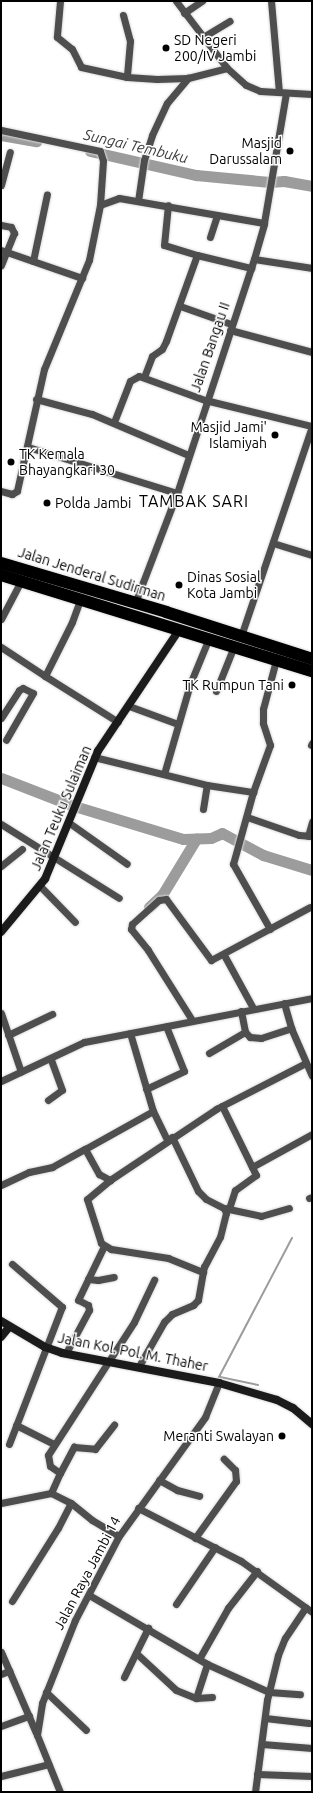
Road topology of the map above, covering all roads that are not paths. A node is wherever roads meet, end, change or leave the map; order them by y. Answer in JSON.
{"nodes":[{"id":1,"x":60,"y":1,"type":"edge"},
{"id":2,"x":176,"y":1,"type":"edge"},
{"id":3,"x":202,"y":1,"type":"edge"},
{"id":4,"x":271,"y":1,"type":"edge"},
{"id":5,"x":184,"y":13,"type":"junction"},
{"id":6,"x":123,"y":15,"type":"dead end"},
{"id":7,"x":230,"y":21,"type":"dead end"},
{"id":8,"x":203,"y":37,"type":"junction"},
{"id":9,"x":227,"y":68,"type":"junction"},
{"id":10,"x":127,"y":77,"type":"junction"},
{"id":11,"x":188,"y":78,"type":"junction"},
{"id":12,"x":282,"y":93,"type":"junction"},
{"id":13,"x":312,"y":94,"type":"edge"},
{"id":14,"x":1,"y":130,"type":"edge"},
{"id":15,"x":10,"y":152,"type":"dead end"},
{"id":16,"x":3,"y":172,"type":"edge"},
{"id":17,"x":1,"y":186,"type":"edge"},
{"id":18,"x":47,"y":194,"type":"dead end"},
{"id":19,"x":138,"y":201,"type":"junction"},
{"id":20,"x":100,"y":205,"type":"junction"},
{"id":21,"x":168,"y":205,"type":"junction"},
{"id":22,"x":217,"y":215,"type":"junction"},
{"id":23,"x":264,"y":223,"type":"junction"},
{"id":24,"x":1,"y":225,"type":"edge"},
{"id":25,"x":210,"y":237,"type":"dead end"},
{"id":26,"x":4,"y":251,"type":"edge"},
{"id":27,"x":197,"y":255,"type":"junction"},
{"id":28,"x":254,"y":259,"type":"junction"},
{"id":29,"x":33,"y":261,"type":"junction"},
{"id":30,"x":1,"y":266,"type":"edge"},
{"id":31,"x":251,"y":268,"type":"junction"},
{"id":32,"x":312,"y":268,"type":"edge"},
{"id":33,"x":82,"y":278,"type":"junction"},
{"id":34,"x":180,"y":306,"type":"junction"},
{"id":35,"x":230,"y":327,"type":"junction"},
{"id":36,"x":312,"y":352,"type":"edge"},
{"id":37,"x":144,"y":377,"type":"junction"},
{"id":38,"x":36,"y":399,"type":"junction"},
{"id":39,"x":205,"y":400,"type":"junction"},
{"id":40,"x":114,"y":422,"type":"junction"},
{"id":41,"x":312,"y":426,"type":"edge"},
{"id":42,"x":28,"y":447,"type":"junction"},
{"id":43,"x":188,"y":455,"type":"junction"},
{"id":44,"x":1,"y":491,"type":"edge"},
{"id":45,"x":177,"y":493,"type":"junction"},
{"id":46,"x":273,"y":543,"type":"junction"},
{"id":47,"x":312,"y":555,"type":"edge"},
{"id":48,"x":1,"y":563,"type":"edge"},
{"id":49,"x":12,"y":575,"type":"edge"},
{"id":50,"x":102,"y":593,"type":"junction"},
{"id":51,"x":80,"y":600,"type":"junction"},
{"id":52,"x":135,"y":603,"type":"junction"},
{"id":53,"x":99,"y":605,"type":"junction"},
{"id":54,"x":1,"y":619,"type":"edge"},
{"id":55,"x":179,"y":630,"type":"junction"},
{"id":56,"x":241,"y":636,"type":"junction"},
{"id":57,"x":208,"y":638,"type":"junction"},
{"id":58,"x":234,"y":646,"type":"junction"},
{"id":59,"x":1,"y":647,"type":"edge"},
{"id":60,"x":312,"y":659,"type":"edge"},
{"id":61,"x":276,"y":660,"type":"junction"},
{"id":62,"x":312,"y":671,"type":"edge"},
{"id":63,"x":45,"y":676,"type":"junction"},
{"id":64,"x":216,"y":691,"type":"dead end"},
{"id":65,"x":129,"y":706,"type":"junction"},
{"id":66,"x":1,"y":718,"type":"edge"},
{"id":67,"x":118,"y":722,"type":"junction"},
{"id":68,"x":178,"y":724,"type":"junction"},
{"id":69,"x":6,"y":740,"type":"dead end"},
{"id":70,"x":94,"y":757,"type":"junction"},
{"id":71,"x":164,"y":774,"type":"junction"},
{"id":72,"x":207,"y":785,"type":"junction"},
{"id":73,"x":253,"y":792,"type":"junction"},
{"id":74,"x":203,"y":809,"type":"dead end"},
{"id":75,"x":247,"y":817,"type":"junction"},
{"id":76,"x":68,"y":822,"type":"junction"},
{"id":77,"x":312,"y":822,"type":"edge"},
{"id":78,"x":1,"y":824,"type":"edge"},
{"id":79,"x":310,"y":836,"type":"edge"},
{"id":80,"x":22,"y":849,"type":"dead end"},
{"id":81,"x":53,"y":856,"type":"junction"},
{"id":82,"x":127,"y":864,"type":"dead end"},
{"id":83,"x":1,"y":866,"type":"edge"},
{"id":84,"x":40,"y":886,"type":"junction"},
{"id":85,"x":119,"y":898,"type":"dead end"},
{"id":86,"x":310,"y":907,"type":"dead end"},
{"id":87,"x":75,"y":922,"type":"dead end"},
{"id":88,"x":270,"y":929,"type":"junction"},
{"id":89,"x":1,"y":932,"type":"edge"},
{"id":90,"x":224,"y":955,"type":"junction"},
{"id":91,"x":312,"y":998,"type":"edge"},
{"id":92,"x":284,"y":1003,"type":"junction"},
{"id":93,"x":253,"y":1008,"type":"junction"},
{"id":94,"x":241,"y":1011,"type":"junction"},
{"id":95,"x":1,"y":1013,"type":"edge"},
{"id":96,"x":52,"y":1014,"type":"dead end"},
{"id":97,"x":192,"y":1020,"type":"junction"},
{"id":98,"x":166,"y":1026,"type":"junction"},
{"id":99,"x":291,"y":1028,"type":"junction"},
{"id":100,"x":245,"y":1032,"type":"junction"},
{"id":101,"x":130,"y":1033,"type":"junction"},
{"id":102,"x":8,"y":1035,"type":"junction"},
{"id":103,"x":209,"y":1053,"type":"dead end"},
{"id":104,"x":50,"y":1059,"type":"junction"},
{"id":105,"x":306,"y":1063,"type":"junction"},
{"id":106,"x":22,"y":1072,"type":"junction"},
{"id":107,"x":312,"y":1076,"type":"edge"},
{"id":108,"x":1,"y":1081,"type":"edge"},
{"id":109,"x":146,"y":1089,"type":"junction"},
{"id":110,"x":48,"y":1100,"type":"dead end"},
{"id":111,"x":222,"y":1106,"type":"junction"},
{"id":112,"x":153,"y":1111,"type":"junction"},
{"id":113,"x":312,"y":1134,"type":"edge"},
{"id":114,"x":169,"y":1138,"type":"junction"},
{"id":115,"x":85,"y":1149,"type":"junction"},
{"id":116,"x":252,"y":1167,"type":"junction"},
{"id":117,"x":110,"y":1180,"type":"junction"},
{"id":118,"x":1,"y":1185,"type":"edge"},
{"id":119,"x":226,"y":1208,"type":"junction"},
{"id":120,"x":289,"y":1208,"type":"dead end"},
{"id":121,"x":104,"y":1246,"type":"junction"},
{"id":122,"x":12,"y":1264,"type":"dead end"},
{"id":123,"x":203,"y":1272,"type":"junction"},
{"id":124,"x":114,"y":1277,"type":"dead end"},
{"id":125,"x":88,"y":1279,"type":"junction"},
{"id":126,"x":154,"y":1280,"type":"dead end"},
{"id":127,"x":1,"y":1321,"type":"edge"},
{"id":128,"x":9,"y":1327,"type":"junction"},
{"id":129,"x":1,"y":1337,"type":"edge"},
{"id":130,"x":45,"y":1347,"type":"junction"},
{"id":131,"x":66,"y":1353,"type":"junction"},
{"id":132,"x":110,"y":1361,"type":"junction"},
{"id":133,"x":139,"y":1366,"type":"junction"},
{"id":134,"x":219,"y":1383,"type":"junction"},
{"id":135,"x":312,"y":1424,"type":"edge"},
{"id":136,"x":16,"y":1425,"type":"junction"},
{"id":137,"x":114,"y":1425,"type":"dead end"},
{"id":138,"x":8,"y":1444,"type":"dead end"},
{"id":139,"x":54,"y":1444,"type":"junction"},
{"id":140,"x":224,"y":1459,"type":"dead end"},
{"id":141,"x":60,"y":1472,"type":"junction"},
{"id":142,"x":159,"y":1480,"type":"junction"},
{"id":143,"x":51,"y":1493,"type":"junction"},
{"id":144,"x":199,"y":1496,"type":"dead end"},
{"id":145,"x":1,"y":1503,"type":"edge"},
{"id":146,"x":71,"y":1503,"type":"junction"},
{"id":147,"x":138,"y":1508,"type":"junction"},
{"id":148,"x":120,"y":1536,"type":"junction"},
{"id":149,"x":195,"y":1538,"type":"junction"},
{"id":150,"x":215,"y":1547,"type":"junction"},
{"id":151,"x":257,"y":1571,"type":"junction"},
{"id":152,"x":89,"y":1595,"type":"junction"},
{"id":153,"x":12,"y":1601,"type":"dead end"},
{"id":154,"x":176,"y":1604,"type":"dead end"},
{"id":155,"x":309,"y":1609,"type":"edge"},
{"id":156,"x":148,"y":1628,"type":"junction"},
{"id":157,"x":1,"y":1652,"type":"edge"},
{"id":158,"x":136,"y":1653,"type":"junction"},
{"id":159,"x":199,"y":1659,"type":"junction"},
{"id":160,"x":207,"y":1664,"type":"junction"},
{"id":161,"x":9,"y":1672,"type":"junction"},
{"id":162,"x":1,"y":1674,"type":"edge"},
{"id":163,"x":124,"y":1677,"type":"dead end"},
{"id":164,"x":46,"y":1692,"type":"junction"},
{"id":165,"x":269,"y":1692,"type":"junction"},
{"id":166,"x":300,"y":1694,"type":"dead end"},
{"id":167,"x":212,"y":1697,"type":"dead end"},
{"id":168,"x":196,"y":1698,"type":"junction"},
{"id":169,"x":29,"y":1716,"type":"junction"},
{"id":170,"x":265,"y":1718,"type":"junction"},
{"id":171,"x":308,"y":1723,"type":"dead end"},
{"id":172,"x":1,"y":1726,"type":"edge"},
{"id":173,"x":86,"y":1730,"type":"dead end"},
{"id":174,"x":37,"y":1735,"type":"junction"},
{"id":175,"x":262,"y":1744,"type":"junction"},
{"id":176,"x":312,"y":1748,"type":"edge"},
{"id":177,"x":48,"y":1764,"type":"junction"},
{"id":178,"x":257,"y":1774,"type":"junction"},
{"id":179,"x":1,"y":1776,"type":"edge"},
{"id":180,"x":312,"y":1776,"type":"edge"},
{"id":181,"x":60,"y":1792,"type":"edge"},
{"id":182,"x":255,"y":1792,"type":"edge"}],
"edges":[{"from":1,"to":10,"type":"street"},
{"from":2,"to":5,"type":"street"},
{"from":3,"to":5,"type":"street"},
{"from":4,"to":12,"type":"street","name":"Jalan Bangau II"},
{"from":5,"to":8,"type":"street"},
{"from":6,"to":10,"type":"street"},
{"from":7,"to":8,"type":"street"},
{"from":8,"to":9,"type":"street"},
{"from":9,"to":11,"type":"street"},
{"from":9,"to":12,"type":"street"},
{"from":10,"to":11,"type":"street"},
{"from":11,"to":19,"type":"street"},
{"from":12,"to":13,"type":"street"},
{"from":12,"to":23,"type":"street","name":"Jalan Bangau II"},
{"from":14,"to":20,"type":"street"},
{"from":15,"to":16,"type":"street"},
{"from":16,"to":17,"type":"street"},
{"from":18,"to":29,"type":"street"},
{"from":19,"to":20,"type":"street"},
{"from":19,"to":21,"type":"street"},
{"from":20,"to":33,"type":"street"},
{"from":21,"to":22,"type":"street"},
{"from":21,"to":27,"type":"street"},
{"from":22,"to":23,"type":"street"},
{"from":22,"to":25,"type":"street"},
{"from":23,"to":28,"type":"street","name":"Jalan Bangau II"},
{"from":24,"to":26,"type":"street"},
{"from":26,"to":29,"type":"street"},
{"from":26,"to":30,"type":"street"},
{"from":27,"to":31,"type":"street"},
{"from":27,"to":34,"type":"street"},
{"from":28,"to":31,"type":"street","name":"Jalan Bangau II"},
{"from":28,"to":32,"type":"street"},
{"from":29,"to":33,"type":"street"},
{"from":31,"to":35,"type":"street","name":"Jalan Bangau II"},
{"from":33,"to":38,"type":"street"},
{"from":34,"to":35,"type":"street"},
{"from":34,"to":37,"type":"street"},
{"from":35,"to":36,"type":"street"},
{"from":35,"to":39,"type":"street","name":"Jalan Bangau II"},
{"from":37,"to":39,"type":"street"},
{"from":37,"to":40,"type":"street"},
{"from":38,"to":40,"type":"street"},
{"from":38,"to":42,"type":"street"},
{"from":39,"to":41,"type":"street"},
{"from":39,"to":43,"type":"street","name":"Jalan Bangau II"},
{"from":40,"to":43,"type":"street"},
{"from":41,"to":46,"type":"street"},
{"from":42,"to":44,"type":"street"},
{"from":42,"to":45,"type":"street"},
{"from":43,"to":45,"type":"street","name":"Jalan Bangau II"},
{"from":45,"to":52,"type":"street","name":"Jalan Bangau II"},
{"from":46,"to":47,"type":"street"},
{"from":46,"to":56,"type":"street"},
{"from":48,"to":49,"type":"highway","name":"Jalan Jenderal Sudirman"},
{"from":49,"to":50,"type":"highway","name":"Jalan Jenderal Sudirman"},
{"from":49,"to":51,"type":"highway","name":"Jalan Jenderal Sudirman"},
{"from":49,"to":54,"type":"street"},
{"from":50,"to":52,"type":"highway","name":"Jalan Jenderal Sudirman"},
{"from":50,"to":53,"type":"highway"},
{"from":51,"to":53,"type":"highway","name":"Jalan Jenderal Sudirman"},
{"from":51,"to":63,"type":"street"},
{"from":52,"to":56,"type":"highway","name":"Jalan Jenderal Sudirman"},
{"from":53,"to":55,"type":"highway","name":"Jalan Jenderal Sudirman"},
{"from":55,"to":57,"type":"highway","name":"Jalan Jenderal Sudirman"},
{"from":55,"to":65,"type":"street","name":"Jalan Teuku Sulaiman"},
{"from":56,"to":60,"type":"highway","name":"Jalan Jenderal Sudirman"},
{"from":57,"to":58,"type":"highway","name":"Jalan Jenderal Sudirman"},
{"from":57,"to":68,"type":"street"},
{"from":58,"to":61,"type":"highway","name":"Jalan Jenderal Sudirman"},
{"from":58,"to":64,"type":"street"},
{"from":59,"to":63,"type":"street"},
{"from":61,"to":62,"type":"highway","name":"Jalan Jenderal Sudirman"},
{"from":61,"to":73,"type":"street"},
{"from":63,"to":67,"type":"street"},
{"from":65,"to":67,"type":"street","name":"Jalan Teuku Sulaiman"},
{"from":65,"to":68,"type":"street"},
{"from":66,"to":69,"type":"street"},
{"from":67,"to":70,"type":"street","name":"Jalan Teuku Sulaiman"},
{"from":68,"to":71,"type":"street"},
{"from":70,"to":71,"type":"street"},
{"from":70,"to":76,"type":"street","name":"Jalan Teuku Sulaiman"},
{"from":71,"to":72,"type":"street"},
{"from":72,"to":73,"type":"street"},
{"from":72,"to":74,"type":"street"},
{"from":73,"to":75,"type":"street"},
{"from":75,"to":79,"type":"street"},
{"from":75,"to":88,"type":"street"},
{"from":76,"to":81,"type":"street","name":"Jalan Teuku Sulaiman"},
{"from":76,"to":82,"type":"street"},
{"from":77,"to":79,"type":"street"},
{"from":78,"to":81,"type":"street"},
{"from":80,"to":83,"type":"street"},
{"from":81,"to":84,"type":"street","name":"Jalan Teuku Sulaiman"},
{"from":81,"to":85,"type":"street"},
{"from":84,"to":87,"type":"street"},
{"from":84,"to":89,"type":"street","name":"Jalan Teuku Sulaiman"},
{"from":86,"to":88,"type":"street"},
{"from":88,"to":90,"type":"street"},
{"from":90,"to":93,"type":"street"},
{"from":90,"to":97,"type":"street"},
{"from":91,"to":92,"type":"street"},
{"from":92,"to":93,"type":"street"},
{"from":92,"to":99,"type":"street"},
{"from":93,"to":94,"type":"street"},
{"from":94,"to":97,"type":"street"},
{"from":94,"to":100,"type":"street"},
{"from":95,"to":102,"type":"street"},
{"from":96,"to":102,"type":"street"},
{"from":97,"to":98,"type":"street"},
{"from":98,"to":101,"type":"street"},
{"from":98,"to":109,"type":"street"},
{"from":99,"to":100,"type":"street"},
{"from":99,"to":105,"type":"street"},
{"from":100,"to":103,"type":"street"},
{"from":101,"to":104,"type":"street"},
{"from":101,"to":109,"type":"street"},
{"from":102,"to":106,"type":"street"},
{"from":104,"to":106,"type":"street"},
{"from":104,"to":110,"type":"street"},
{"from":105,"to":107,"type":"street"},
{"from":105,"to":111,"type":"street"},
{"from":106,"to":108,"type":"street"},
{"from":109,"to":112,"type":"street"},
{"from":111,"to":114,"type":"street"},
{"from":111,"to":116,"type":"street"},
{"from":112,"to":114,"type":"street"},
{"from":112,"to":115,"type":"street"},
{"from":113,"to":116,"type":"street"},
{"from":114,"to":117,"type":"street"},
{"from":114,"to":119,"type":"street"},
{"from":115,"to":117,"type":"street"},
{"from":115,"to":118,"type":"street"},
{"from":116,"to":119,"type":"street"},
{"from":117,"to":121,"type":"street"},
{"from":119,"to":120,"type":"street"},
{"from":119,"to":123,"type":"street"},
{"from":121,"to":123,"type":"street"},
{"from":121,"to":125,"type":"street"},
{"from":122,"to":130,"type":"street"},
{"from":123,"to":133,"type":"street"},
{"from":124,"to":125,"type":"street"},
{"from":125,"to":131,"type":"street"},
{"from":126,"to":132,"type":"street"},
{"from":127,"to":128,"type":"street","name":"Jalan Kol. Pol. M. Thaher"},
{"from":128,"to":129,"type":"street"},
{"from":128,"to":130,"type":"street","name":"Jalan Kol. Pol. M. Thaher"},
{"from":130,"to":131,"type":"street","name":"Jalan Kol. Pol. M. Thaher"},
{"from":130,"to":136,"type":"street"},
{"from":131,"to":132,"type":"street","name":"Jalan Kol. Pol. M. Thaher"},
{"from":132,"to":133,"type":"street","name":"Jalan Kol. Pol. M. Thaher"},
{"from":132,"to":139,"type":"street"},
{"from":133,"to":134,"type":"street","name":"Jalan Kol. Pol. M. Thaher"},
{"from":134,"to":135,"type":"street","name":"Jalan Kol. Pol. M. Thaher"},
{"from":134,"to":142,"type":"street","name":"Jalan Raya Jambi 14"},
{"from":136,"to":138,"type":"street"},
{"from":136,"to":139,"type":"street"},
{"from":137,"to":141,"type":"street"},
{"from":139,"to":141,"type":"street"},
{"from":140,"to":149,"type":"street"},
{"from":141,"to":143,"type":"street"},
{"from":142,"to":144,"type":"street"},
{"from":142,"to":147,"type":"street","name":"Jalan Raya Jambi 14"},
{"from":143,"to":145,"type":"street"},
{"from":143,"to":146,"type":"street"},
{"from":146,"to":148,"type":"street"},
{"from":146,"to":153,"type":"street"},
{"from":147,"to":148,"type":"street","name":"Jalan Raya Jambi 14"},
{"from":147,"to":149,"type":"street"},
{"from":148,"to":152,"type":"street","name":"Jalan Raya Jambi 14"},
{"from":149,"to":150,"type":"street"},
{"from":150,"to":151,"type":"street"},
{"from":150,"to":154,"type":"street"},
{"from":151,"to":155,"type":"street"},
{"from":151,"to":159,"type":"street"},
{"from":152,"to":156,"type":"street"},
{"from":152,"to":164,"type":"street","name":"Jalan Raya Jambi 14"},
{"from":155,"to":165,"type":"street"},
{"from":156,"to":158,"type":"street"},
{"from":156,"to":159,"type":"street"},
{"from":157,"to":161,"type":"street"},
{"from":158,"to":163,"type":"street"},
{"from":158,"to":168,"type":"street"},
{"from":159,"to":160,"type":"street"},
{"from":160,"to":165,"type":"street"},
{"from":160,"to":168,"type":"street"},
{"from":161,"to":162,"type":"street"},
{"from":161,"to":169,"type":"street"},
{"from":164,"to":173,"type":"street"},
{"from":164,"to":174,"type":"street","name":"Jalan Raya Jambi 14"},
{"from":165,"to":166,"type":"street"},
{"from":165,"to":170,"type":"street"},
{"from":167,"to":168,"type":"street"},
{"from":169,"to":172,"type":"street"},
{"from":169,"to":174,"type":"street"},
{"from":170,"to":171,"type":"street"},
{"from":170,"to":175,"type":"street"},
{"from":174,"to":177,"type":"street"},
{"from":175,"to":176,"type":"street"},
{"from":175,"to":178,"type":"street"},
{"from":177,"to":179,"type":"street"},
{"from":177,"to":181,"type":"street"},
{"from":178,"to":180,"type":"street"},
{"from":178,"to":182,"type":"street"}]}
